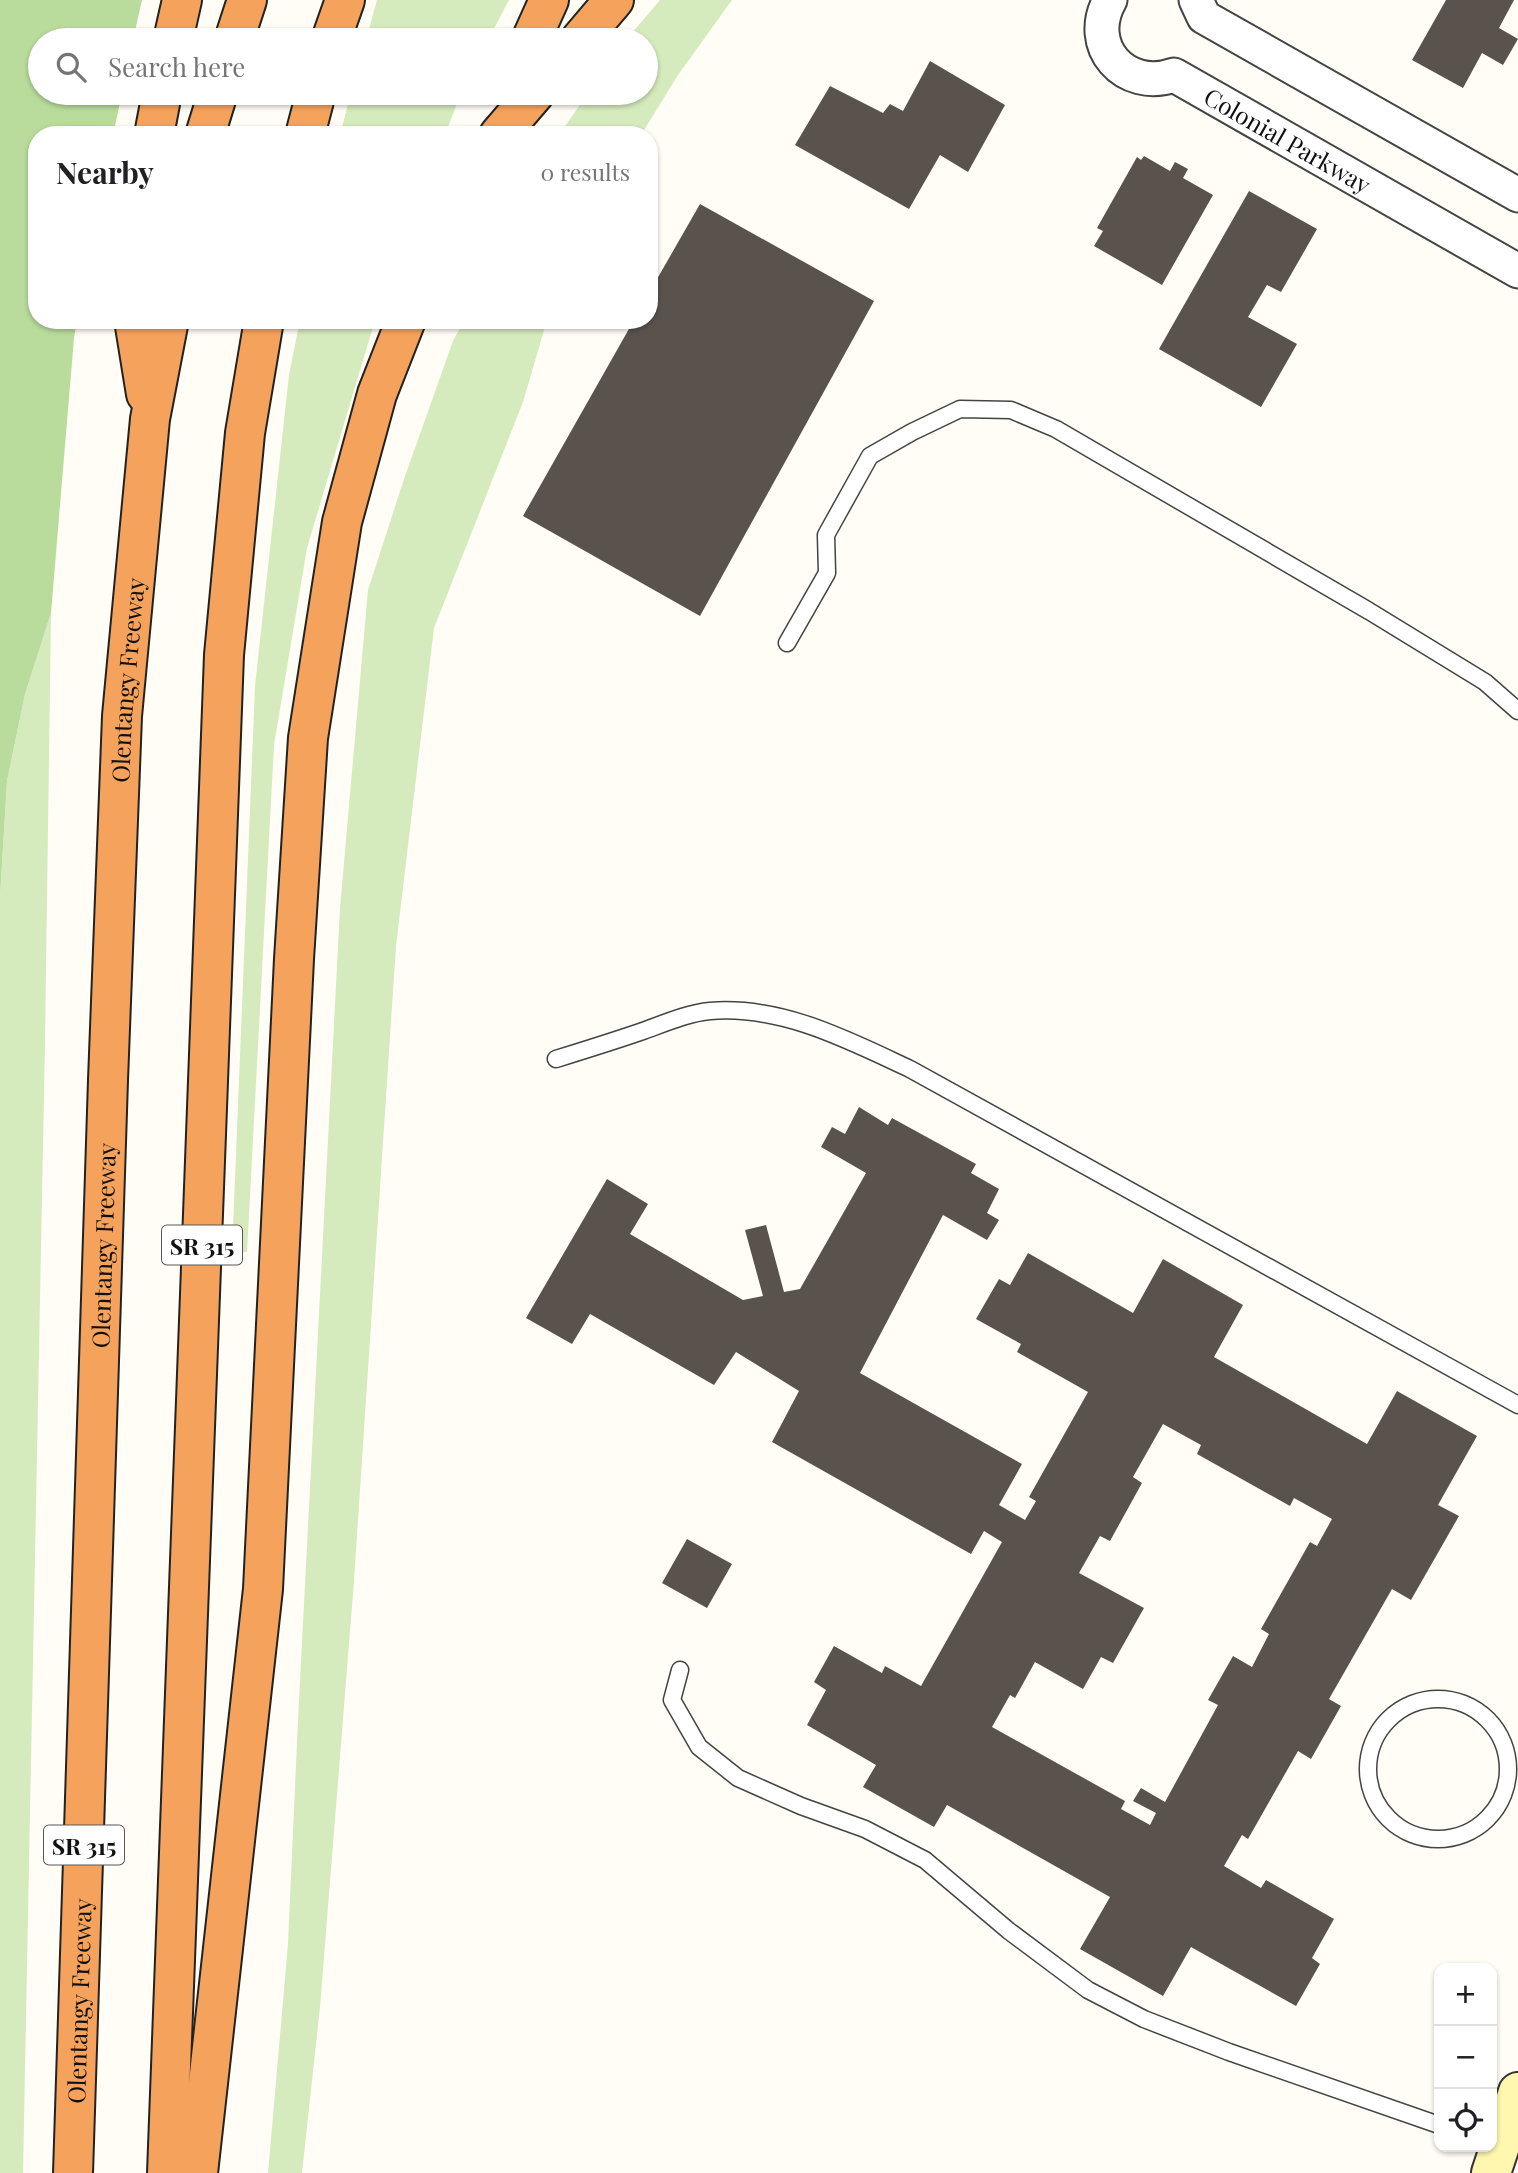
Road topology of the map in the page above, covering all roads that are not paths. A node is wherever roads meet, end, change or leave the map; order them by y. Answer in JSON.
{"nodes":[{"id":1,"x":182,"y":0,"type":"edge"},
{"id":2,"x":247,"y":0,"type":"edge"},
{"id":3,"x":345,"y":0,"type":"edge"},
{"id":4,"x":548,"y":0,"type":"edge"},
{"id":5,"x":614,"y":0,"type":"edge"},
{"id":6,"x":1111,"y":0,"type":"edge"},
{"id":7,"x":1196,"y":0,"type":"edge"},
{"id":8,"x":176,"y":28,"type":"edge"},
{"id":9,"x":238,"y":28,"type":"edge"},
{"id":10,"x":335,"y":28,"type":"edge"},
{"id":11,"x":536,"y":28,"type":"edge"},
{"id":12,"x":590,"y":28,"type":"edge"},
{"id":13,"x":160,"y":105,"type":"edge"},
{"id":14,"x":214,"y":105,"type":"edge"},
{"id":15,"x":313,"y":105,"type":"edge"},
{"id":16,"x":502,"y":105,"type":"edge"},
{"id":17,"x":525,"y":105,"type":"edge"},
{"id":18,"x":156,"y":126,"type":"edge"},
{"id":19,"x":208,"y":126,"type":"edge"},
{"id":20,"x":307,"y":126,"type":"edge"},
{"id":21,"x":493,"y":126,"type":"edge"},
{"id":22,"x":507,"y":126,"type":"edge"},
{"id":23,"x":1518,"y":195,"type":"edge"},
{"id":24,"x":1518,"y":271,"type":"edge"},
{"id":25,"x":135,"y":329,"type":"edge"},
{"id":26,"x":167,"y":329,"type":"edge"},
{"id":27,"x":262,"y":329,"type":"edge"},
{"id":28,"x":402,"y":329,"type":"edge"},
{"id":29,"x":150,"y":419,"type":"junction"},
{"id":30,"x":787,"y":643,"type":"dead end"},
{"id":31,"x":1518,"y":711,"type":"edge"},
{"id":32,"x":556,"y":1059,"type":"dead end"},
{"id":33,"x":1518,"y":1405,"type":"edge"},
{"id":34,"x":680,"y":1670,"type":"dead end"},
{"id":35,"x":1513,"y":1759,"type":"edge"},
{"id":36,"x":1518,"y":2092,"type":"edge"},
{"id":37,"x":1434,"y":2123,"type":"edge"},
{"id":38,"x":1494,"y":2154,"type":"edge"},
{"id":39,"x":73,"y":2173,"type":"edge"},
{"id":40,"x":167,"y":2173,"type":"edge"},
{"id":41,"x":198,"y":2173,"type":"edge"}],
"edges":[{"from":1,"to":8,"type":"highway"},
{"from":2,"to":9,"type":"highway"},
{"from":3,"to":10,"type":"highway"},
{"from":4,"to":11,"type":"highway"},
{"from":5,"to":12,"type":"highway"},
{"from":6,"to":24,"type":"street","name":"Colonial Parkway"},
{"from":7,"to":23,"type":"street"},
{"from":13,"to":18,"type":"highway"},
{"from":14,"to":19,"type":"highway"},
{"from":15,"to":20,"type":"highway"},
{"from":16,"to":21,"type":"highway"},
{"from":17,"to":22,"type":"highway"},
{"from":25,"to":29,"type":"highway"},
{"from":26,"to":29,"type":"highway","name":"Olentangy Freeway","number":"SR 315"},
{"from":27,"to":40,"type":"highway","number":"SR 315"},
{"from":28,"to":41,"type":"highway"},
{"from":29,"to":39,"type":"highway","name":"Olentangy Freeway","number":"SR 315"},
{"from":30,"to":31,"type":"lane"},
{"from":32,"to":33,"type":"lane"},
{"from":34,"to":37,"type":"lane"},
{"from":35,"to":35,"type":"lane"},
{"from":36,"to":38,"type":"main road"}]}
